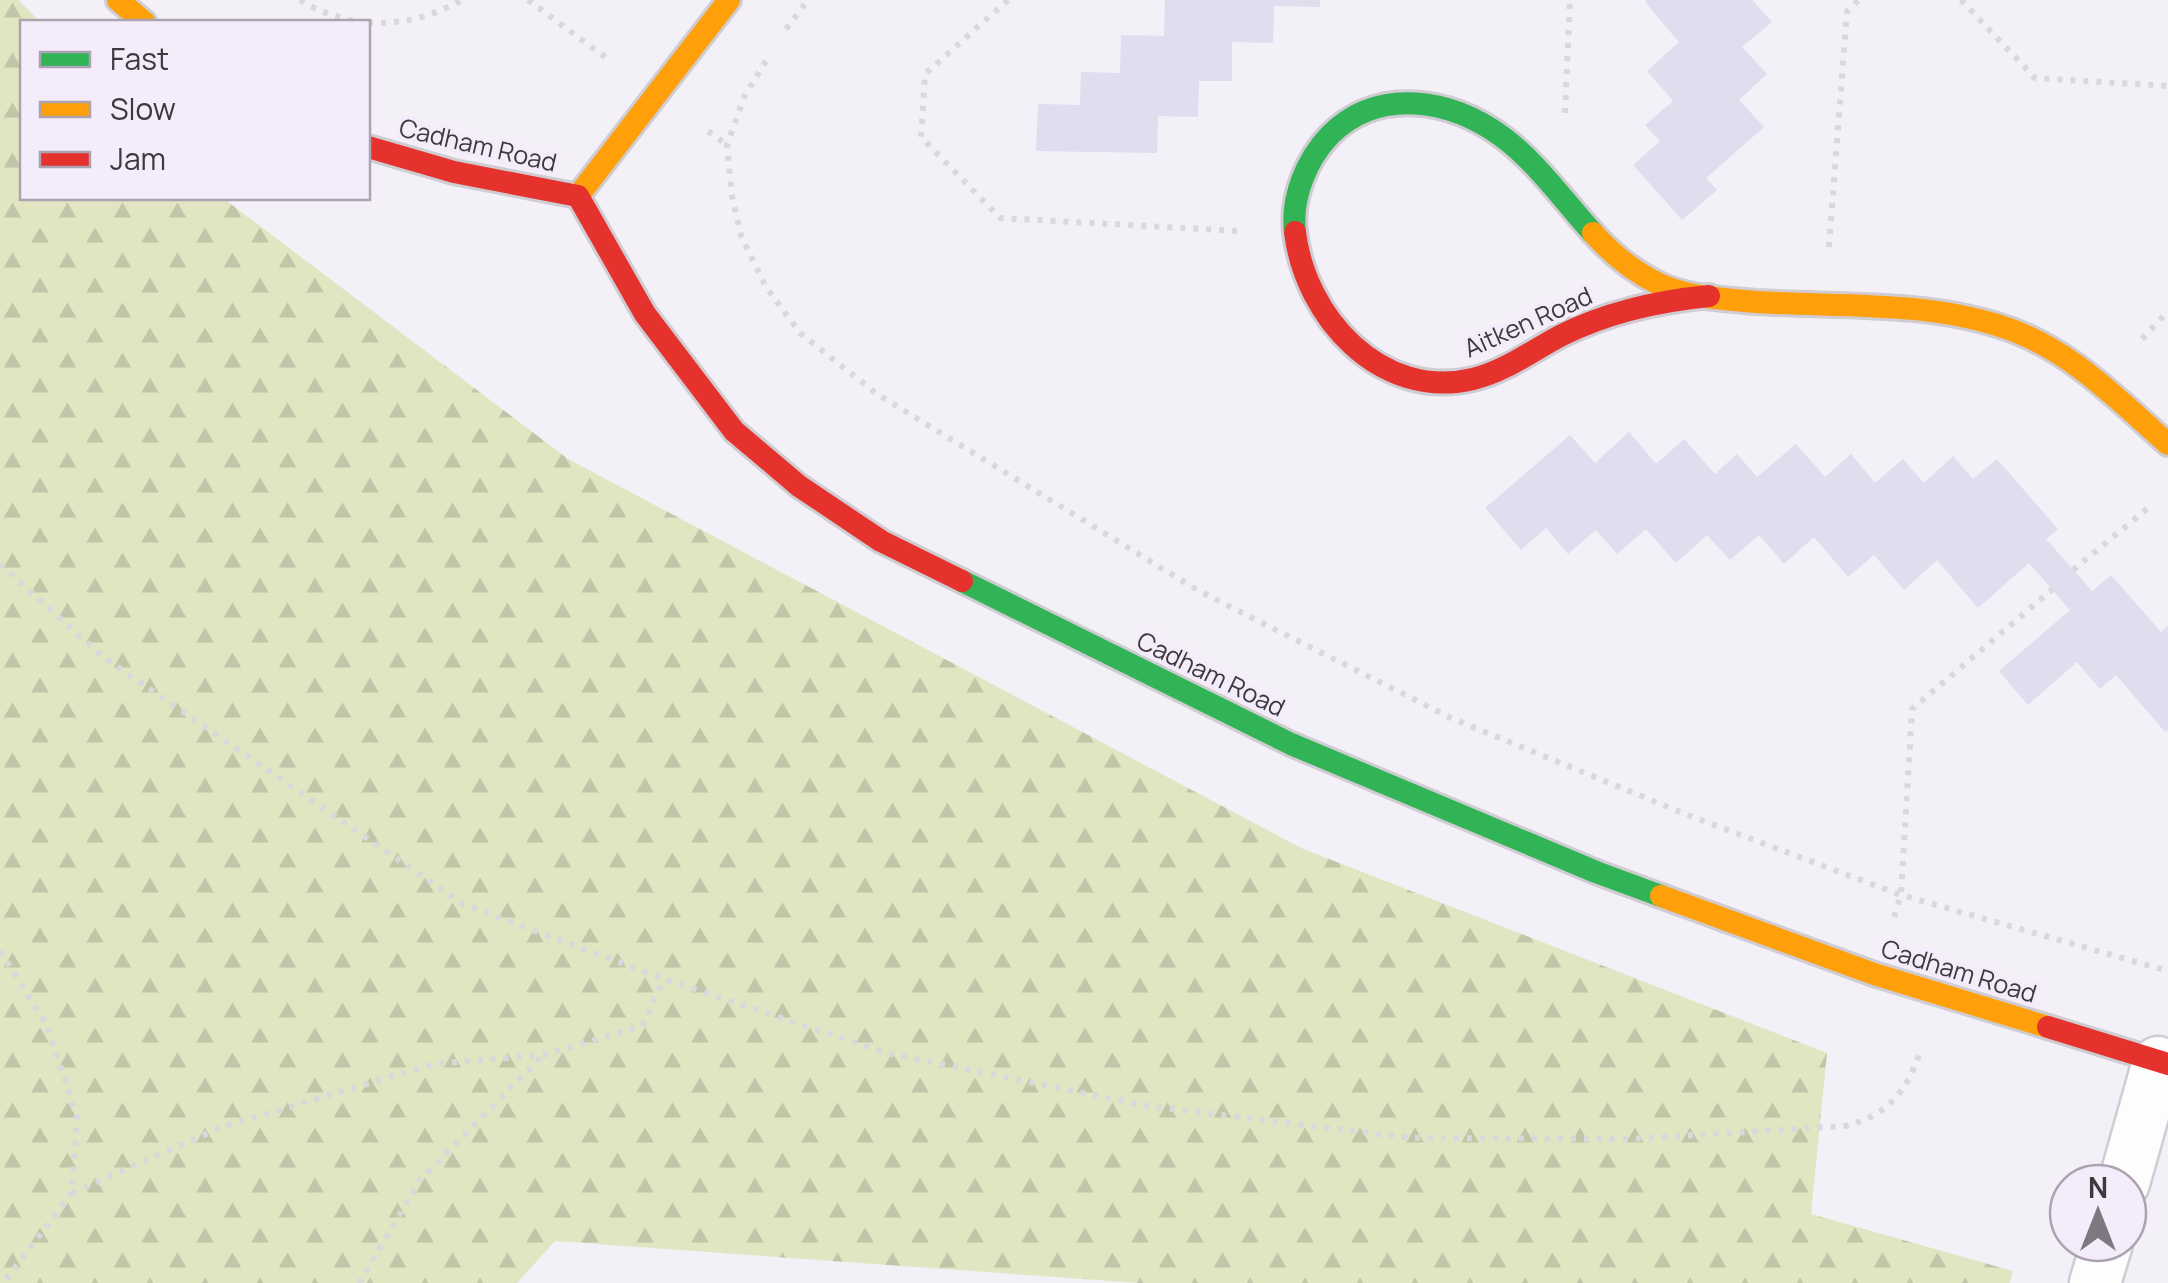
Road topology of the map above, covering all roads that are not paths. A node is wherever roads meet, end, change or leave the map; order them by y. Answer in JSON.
{"nodes":[{"id":1,"x":118,"y":0,"type":"edge"},
{"id":2,"x":729,"y":0,"type":"edge"},
{"id":3,"x":142,"y":20,"type":"edge"},
{"id":4,"x":370,"y":148,"type":"edge"},
{"id":5,"x":578,"y":196,"type":"junction"},
{"id":6,"x":1709,"y":296,"type":"junction"},
{"id":7,"x":2168,"y":444,"type":"edge"},
{"id":8,"x":2163,"y":1063,"type":"edge"},
{"id":9,"x":2130,"y":1163,"type":"edge"}],
"edges":[{"from":1,"to":3,"type":"street"},
{"from":2,"to":5,"type":"street"},
{"from":4,"to":5,"type":"street","name":"Cadham Road"},
{"from":5,"to":8,"type":"street","name":"Cadham Road"},
{"from":6,"to":6,"type":"street","name":"Aitken Road"},
{"from":6,"to":7,"type":"street","name":"Aitken Road"},
{"from":8,"to":9,"type":"street"}]}
